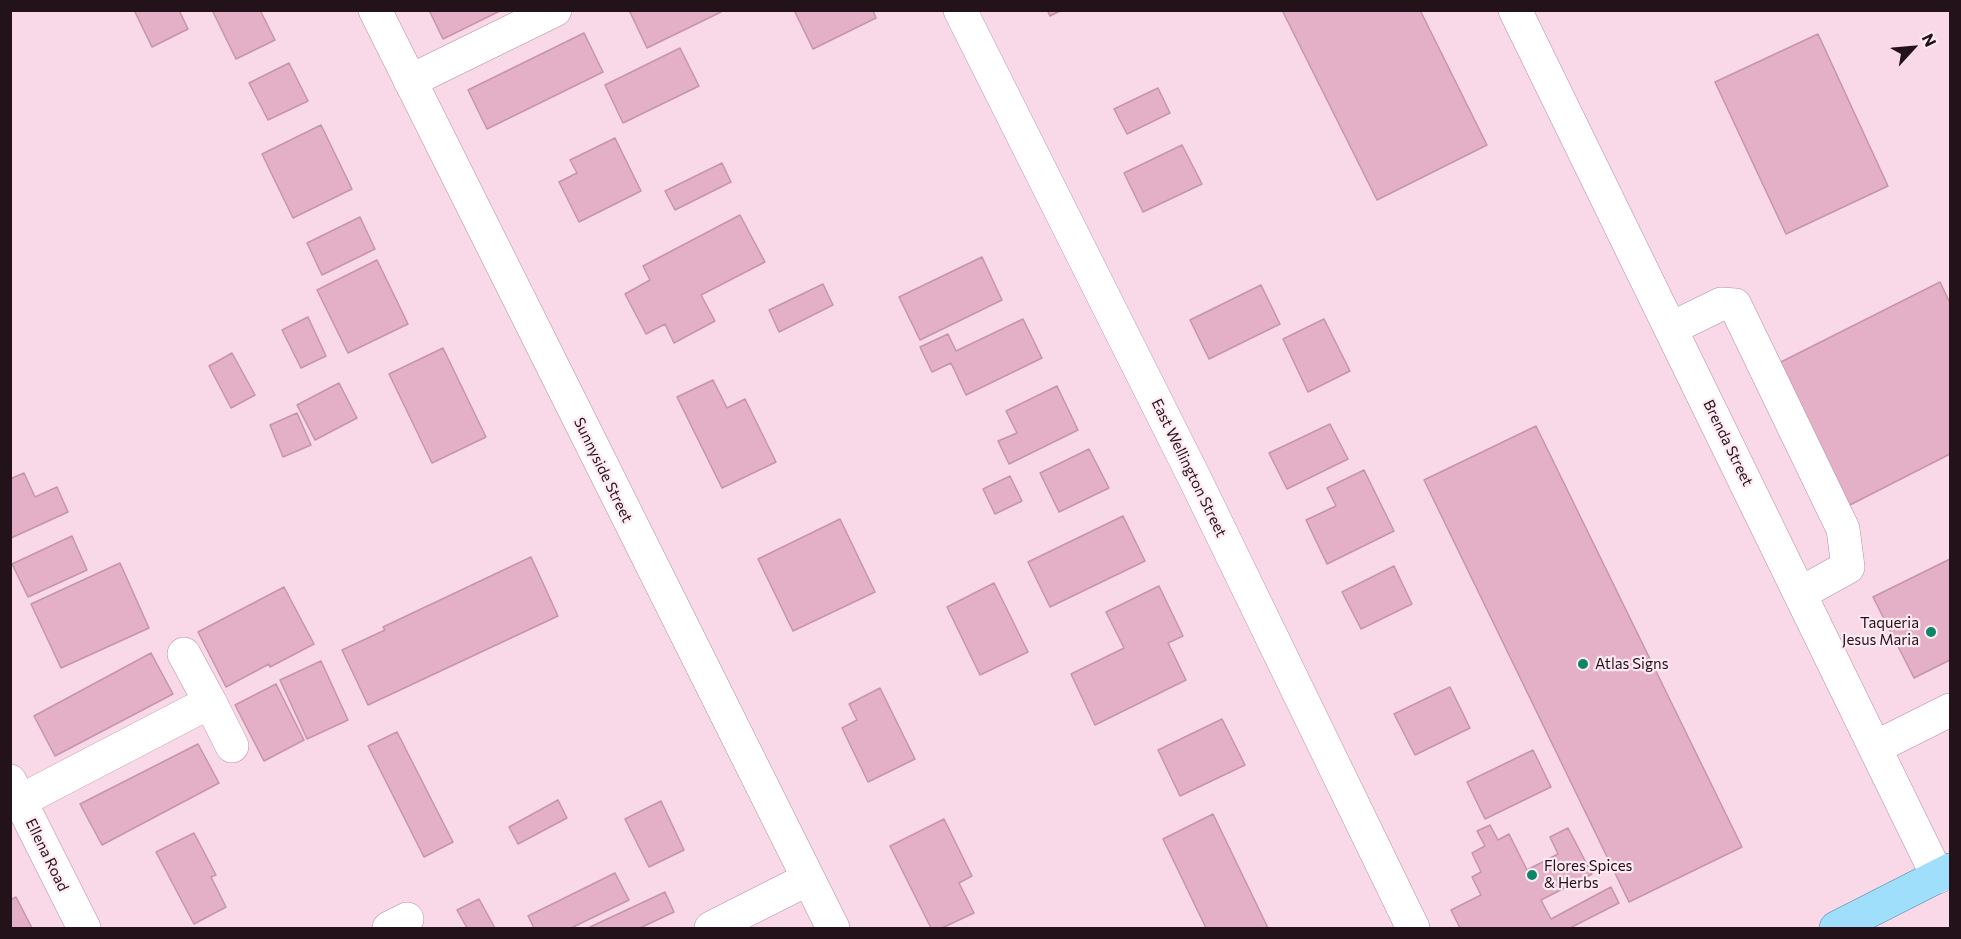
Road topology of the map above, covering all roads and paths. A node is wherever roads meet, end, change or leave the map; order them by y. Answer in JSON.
{"nodes":[{"id":1,"x":375,"y":10,"type":"edge"},
{"id":2,"x":555,"y":10,"type":"edge"},
{"id":3,"x":960,"y":10,"type":"edge"},
{"id":4,"x":1515,"y":10,"type":"edge"},
{"id":5,"x":410,"y":81,"type":"junction"},
{"id":6,"x":1672,"y":328,"type":"junction"},
{"id":7,"x":1801,"y":593,"type":"junction"},
{"id":8,"x":184,"y":654,"type":"dead end"},
{"id":9,"x":210,"y":702,"type":"junction"},
{"id":10,"x":1950,"y":710,"type":"edge"},
{"id":11,"x":232,"y":746,"type":"dead end"},
{"id":12,"x":1876,"y":747,"type":"junction"},
{"id":13,"x":15,"y":791,"type":"edge"},
{"id":14,"x":1944,"y":874,"type":"edge"},
{"id":15,"x":808,"y":879,"type":"junction"},
{"id":16,"x":1855,"y":924,"type":"edge"},
{"id":17,"x":84,"y":928,"type":"edge"},
{"id":18,"x":711,"y":928,"type":"edge"},
{"id":19,"x":833,"y":928,"type":"edge"},
{"id":20,"x":1413,"y":928,"type":"edge"}],
"edges":[{"from":1,"to":5,"type":"street","name":"Sunnyside Street"},
{"from":2,"to":5,"type":"street"},
{"from":3,"to":20,"type":"street","name":"East Wellington Street"},
{"from":4,"to":6,"type":"street","name":"Brenda Street"},
{"from":5,"to":15,"type":"street","name":"Sunnyside Street"},
{"from":6,"to":7,"type":"street","name":"Brenda Street"},
{"from":6,"to":7,"type":"street"},
{"from":7,"to":12,"type":"street","name":"Brenda Street"},
{"from":8,"to":9,"type":"street"},
{"from":9,"to":11,"type":"street"},
{"from":9,"to":13,"type":"street"},
{"from":10,"to":12,"type":"street"},
{"from":12,"to":14,"type":"street","name":"Brenda Street"},
{"from":13,"to":17,"type":"street","name":"Ellena Road"},
{"from":14,"to":16,"type":"main road"},
{"from":15,"to":18,"type":"street"},
{"from":15,"to":19,"type":"street","name":"Sunnyside Street"}]}
